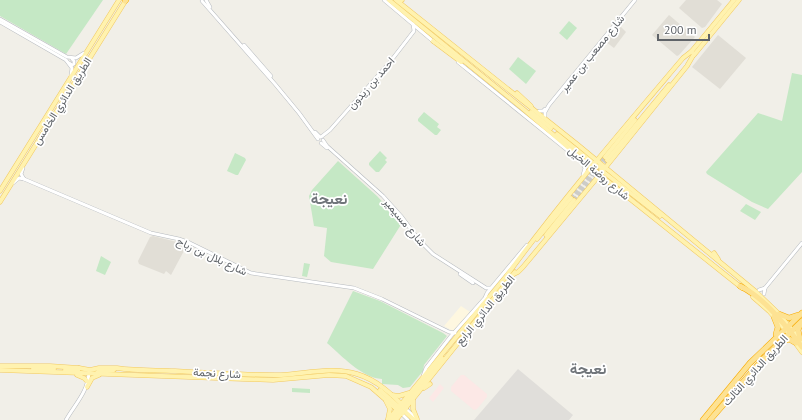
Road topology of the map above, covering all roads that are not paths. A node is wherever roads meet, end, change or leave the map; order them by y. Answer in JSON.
{"nodes":[{"id":1,"x":119,"y":0,"type":"edge"},
{"id":2,"x":126,"y":0,"type":"edge"},
{"id":3,"x":384,"y":0,"type":"edge"},
{"id":4,"x":389,"y":0,"type":"edge"},
{"id":5,"x":396,"y":0,"type":"edge"},
{"id":6,"x":635,"y":0,"type":"edge"},
{"id":7,"x":734,"y":0,"type":"edge"},
{"id":8,"x":739,"y":0,"type":"edge"},
{"id":9,"x":204,"y":1,"type":"edge"},
{"id":10,"x":0,"y":19,"type":"edge"},
{"id":11,"x":0,"y":22,"type":"edge"},
{"id":12,"x":413,"y":24,"type":"junction"},
{"id":13,"x":421,"y":30,"type":"junction"},
{"id":14,"x":412,"y":35,"type":"junction"},
{"id":15,"x":433,"y":41,"type":"junction"},
{"id":16,"x":88,"y":49,"type":"junction"},
{"id":17,"x":693,"y":52,"type":"junction"},
{"id":18,"x":70,"y":58,"type":"junction"},
{"id":19,"x":69,"y":63,"type":"junction"},
{"id":20,"x":474,"y":69,"type":"junction"},
{"id":21,"x":69,"y":81,"type":"junction"},
{"id":22,"x":673,"y":88,"type":"dead end"},
{"id":23,"x":667,"y":92,"type":"junction"},
{"id":24,"x":517,"y":93,"type":"dead end"},
{"id":25,"x":642,"y":103,"type":"dead end"},
{"id":26,"x":549,"y":106,"type":"junction"},
{"id":27,"x":522,"y":108,"type":"junction"},
{"id":28,"x":641,"y":109,"type":"junction"},
{"id":29,"x":539,"y":111,"type":"dead end"},
{"id":30,"x":545,"y":117,"type":"junction"},
{"id":31,"x":545,"y":127,"type":"junction"},
{"id":32,"x":547,"y":134,"type":"junction"},
{"id":33,"x":321,"y":139,"type":"junction"},
{"id":34,"x":575,"y":139,"type":"dead end"},
{"id":35,"x":630,"y":141,"type":"dead end"},
{"id":36,"x":625,"y":144,"type":"junction"},
{"id":37,"x":578,"y":145,"type":"junction"},
{"id":38,"x":28,"y":157,"type":"junction"},
{"id":39,"x":592,"y":157,"type":"junction"},
{"id":40,"x":606,"y":158,"type":"junction"},
{"id":41,"x":613,"y":158,"type":"junction"},
{"id":42,"x":584,"y":160,"type":"junction"},
{"id":43,"x":599,"y":168,"type":"junction"},
{"id":44,"x":587,"y":172,"type":"junction"},
{"id":45,"x":359,"y":176,"type":"junction"},
{"id":46,"x":615,"y":176,"type":"junction"},
{"id":47,"x":24,"y":179,"type":"junction"},
{"id":48,"x":595,"y":179,"type":"junction"},
{"id":49,"x":606,"y":179,"type":"junction"},
{"id":50,"x":7,"y":190,"type":"junction"},
{"id":51,"x":0,"y":191,"type":"edge"},
{"id":52,"x":0,"y":202,"type":"edge"},
{"id":53,"x":635,"y":202,"type":"junction"},
{"id":54,"x":638,"y":208,"type":"dead end"},
{"id":55,"x":664,"y":217,"type":"junction"},
{"id":56,"x":549,"y":219,"type":"junction"},
{"id":57,"x":693,"y":241,"type":"junction"},
{"id":58,"x":802,"y":243,"type":"edge"},
{"id":59,"x":702,"y":244,"type":"dead end"},
{"id":60,"x":525,"y":251,"type":"junction"},
{"id":61,"x":698,"y":253,"type":"junction"},
{"id":62,"x":714,"y":253,"type":"dead end"},
{"id":63,"x":702,"y":261,"type":"dead end"},
{"id":64,"x":722,"y":265,"type":"junction"},
{"id":65,"x":717,"y":272,"type":"dead end"},
{"id":66,"x":514,"y":274,"type":"junction"},
{"id":67,"x":725,"y":274,"type":"junction"},
{"id":68,"x":507,"y":275,"type":"junction"},
{"id":69,"x":740,"y":286,"type":"junction"},
{"id":70,"x":493,"y":287,"type":"junction"},
{"id":71,"x":765,"y":288,"type":"junction"},
{"id":72,"x":759,"y":290,"type":"dead end"},
{"id":73,"x":487,"y":293,"type":"junction"},
{"id":74,"x":765,"y":296,"type":"joint"},
{"id":75,"x":484,"y":300,"type":"junction"},
{"id":76,"x":770,"y":304,"type":"junction"},
{"id":77,"x":802,"y":313,"type":"edge"},
{"id":78,"x":777,"y":316,"type":"junction"},
{"id":79,"x":802,"y":317,"type":"edge"},
{"id":80,"x":802,"y":322,"type":"edge"},
{"id":81,"x":471,"y":328,"type":"junction"},
{"id":82,"x":789,"y":329,"type":"junction"},
{"id":83,"x":461,"y":330,"type":"junction"},
{"id":84,"x":449,"y":332,"type":"junction"},
{"id":85,"x":455,"y":333,"type":"junction"},
{"id":86,"x":451,"y":336,"type":"junction"},
{"id":87,"x":772,"y":340,"type":"junction"},
{"id":88,"x":799,"y":342,"type":"edge"},
{"id":89,"x":778,"y":343,"type":"junction"},
{"id":90,"x":802,"y":347,"type":"edge"},
{"id":91,"x":454,"y":349,"type":"junction"},
{"id":92,"x":802,"y":352,"type":"edge"},
{"id":93,"x":757,"y":355,"type":"junction"},
{"id":94,"x":747,"y":360,"type":"dead end"},
{"id":95,"x":0,"y":366,"type":"edge"},
{"id":96,"x":79,"y":368,"type":"junction"},
{"id":97,"x":754,"y":369,"type":"junction"},
{"id":98,"x":0,"y":370,"type":"edge"},
{"id":99,"x":8,"y":370,"type":"junction"},
{"id":100,"x":114,"y":370,"type":"junction"},
{"id":101,"x":156,"y":370,"type":"junction"},
{"id":102,"x":88,"y":372,"type":"junction"},
{"id":103,"x":70,"y":373,"type":"junction"},
{"id":104,"x":99,"y":375,"type":"junction"},
{"id":105,"x":753,"y":375,"type":"dead end"},
{"id":106,"x":346,"y":376,"type":"junction"},
{"id":107,"x":422,"y":378,"type":"junction"},
{"id":108,"x":733,"y":378,"type":"dead end"},
{"id":109,"x":86,"y":381,"type":"junction"},
{"id":110,"x":430,"y":384,"type":"dead end"},
{"id":111,"x":732,"y":385,"type":"junction"},
{"id":112,"x":87,"y":387,"type":"junction"},
{"id":113,"x":411,"y":392,"type":"junction"},
{"id":114,"x":390,"y":394,"type":"junction"},
{"id":115,"x":384,"y":397,"type":"junction"},
{"id":116,"x":413,"y":399,"type":"junction"},
{"id":117,"x":725,"y":403,"type":"junction"},
{"id":118,"x":401,"y":409,"type":"junction"},
{"id":119,"x":705,"y":419,"type":"edge"},
{"id":120,"x":65,"y":420,"type":"edge"},
{"id":121,"x":387,"y":420,"type":"edge"},
{"id":122,"x":392,"y":420,"type":"edge"},
{"id":123,"x":396,"y":420,"type":"edge"},
{"id":124,"x":408,"y":420,"type":"edge"},
{"id":125,"x":416,"y":420,"type":"edge"}],
"edges":[{"from":1,"to":16,"type":"main road","name":"الطريق الدائري الخامس"},
{"from":2,"to":38,"type":"main road","name":"الطريق الدائري الخامس"},
{"from":3,"to":12,"type":"street","name":"شارع روضة الخيل"},
{"from":4,"to":20,"type":"main road","name":"شارع روضة الخيل"},
{"from":5,"to":30,"type":"main road","name":"شارع روضة الخيل"},
{"from":6,"to":26,"type":"street","name":"شارع مصعب بن عمير"},
{"from":7,"to":17,"type":"main road"},
{"from":8,"to":17,"type":"main road"},
{"from":9,"to":33,"type":"street","name":"شارع مسيمير"},
{"from":10,"to":18,"type":"street"},
{"from":11,"to":19,"type":"street"},
{"from":12,"to":13,"type":"street","name":"شارع روضة الخيل"},
{"from":12,"to":14,"type":"street"},
{"from":13,"to":14,"type":"street","name":"احمد بن زيدون"},
{"from":13,"to":15,"type":"street","name":"شارع روضة الخيل"},
{"from":14,"to":33,"type":"street","name":"احمد بن زيدون"},
{"from":15,"to":20,"type":"main road"},
{"from":15,"to":32,"type":"street","name":"شارع روضة الخيل"},
{"from":16,"to":18,"type":"street"},
{"from":16,"to":21,"type":"main road","name":"الطريق الدائري الخامس"},
{"from":17,"to":23,"type":"main road"},
{"from":17,"to":28,"type":"main road"},
{"from":17,"to":40,"type":"main road"},
{"from":18,"to":19,"type":"street"},
{"from":19,"to":21,"type":"street"},
{"from":20,"to":27,"type":"main road","name":"شارع روضة الخيل"},
{"from":21,"to":51,"type":"main road","name":"الطريق الدائري الخامس"},
{"from":22,"to":23,"type":"main road"},
{"from":23,"to":36,"type":"main road"},
{"from":24,"to":30,"type":"main road"},
{"from":25,"to":28,"type":"main road"},
{"from":26,"to":29,"type":"street","name":"شارع مصعب بن عمير"},
{"from":26,"to":30,"type":"street","name":"شارع مصعب بن عمير"},
{"from":27,"to":31,"type":"main road","name":"شارع روضة الخيل"},
{"from":27,"to":43,"type":"main road"},
{"from":28,"to":40,"type":"main road"},
{"from":30,"to":37,"type":"main road","name":"شارع روضة الخيل"},
{"from":31,"to":32,"type":"main road"},
{"from":31,"to":42,"type":"main road","name":"شارع روضة الخيل"},
{"from":32,"to":44,"type":"street","name":"شارع روضة الخيل"},
{"from":33,"to":45,"type":"street","name":"شارع مسيمير"},
{"from":34,"to":37,"type":"main road"},
{"from":35,"to":36,"type":"main road"},
{"from":36,"to":41,"type":"main road"},
{"from":37,"to":39,"type":"main road","name":"شارع روضة الخيل"},
{"from":38,"to":47,"type":"street"},
{"from":38,"to":50,"type":"main road","name":"الطريق الدائري الخامس"},
{"from":39,"to":40,"type":"main road"},
{"from":39,"to":43,"type":"main road","name":"شارع روضة الخيل"},
{"from":40,"to":41,"type":"main road"},
{"from":40,"to":43,"type":"main road"},
{"from":40,"to":43,"type":"main road"},
{"from":41,"to":46,"type":"main road"},
{"from":42,"to":43,"type":"main road","name":"شارع روضة الخيل"},
{"from":42,"to":44,"type":"main road"},
{"from":43,"to":44,"type":"main road"},
{"from":43,"to":46,"type":"main road","name":"شارع روضة الخيل"},
{"from":43,"to":48,"type":"main road"},
{"from":43,"to":49,"type":"main road","name":"شارع روضة الخيل"},
{"from":43,"to":55,"type":"main road"},
{"from":44,"to":48,"type":"main road"},
{"from":44,"to":56,"type":"main road"},
{"from":45,"to":70,"type":"street","name":"شارع مسيمير"},
{"from":45,"to":73,"type":"street","name":"شارع مسيمير"},
{"from":46,"to":55,"type":"main road","name":"شارع روضة الخيل"},
{"from":47,"to":50,"type":"street"},
{"from":47,"to":84,"type":"street","name":"شارع بلال بن رباح"},
{"from":48,"to":49,"type":"main road"},
{"from":48,"to":66,"type":"main road"},
{"from":49,"to":53,"type":"main road","name":"شارع روضة الخيل"},
{"from":50,"to":52,"type":"main road","name":"الطريق الدائري الخامس"},
{"from":53,"to":54,"type":"main road"},
{"from":53,"to":61,"type":"main road","name":"شارع روضة الخيل"},
{"from":55,"to":57,"type":"main road","name":"شارع روضة الخيل"},
{"from":56,"to":60,"type":"main road"},
{"from":56,"to":70,"type":"street","name":"الطريق الدائري الرابع"},
{"from":57,"to":59,"type":"main road"},
{"from":57,"to":64,"type":"main road","name":"شارع روضة الخيل"},
{"from":58,"to":71,"type":"street"},
{"from":60,"to":68,"type":"main road"},
{"from":60,"to":70,"type":"street","name":"الطريق الدائري الرابع"},
{"from":61,"to":63,"type":"main road"},
{"from":61,"to":67,"type":"main road","name":"شارع روضة الخيل"},
{"from":62,"to":64,"type":"main road"},
{"from":64,"to":76,"type":"main road","name":"شارع روضة الخيل"},
{"from":65,"to":67,"type":"main road"},
{"from":66,"to":68,"type":"main road","name":"الطريق الدائري الرابع"},
{"from":66,"to":81,"type":"main road","name":"الطريق الدائري الرابع"},
{"from":67,"to":69,"type":"main road","name":"شارع روضة الخيل"},
{"from":68,"to":83,"type":"main road","name":"الطريق الدائري الرابع"},
{"from":69,"to":78,"type":"main road","name":"شارع روضة الخيل"},
{"from":69,"to":82,"type":"highway"},
{"from":70,"to":73,"type":"street","name":"الطريق الدائري الرابع"},
{"from":70,"to":75,"type":"street","name":"الطريق الدائري الرابع"},
{"from":71,"to":72,"type":"street"},
{"from":71,"to":74,"type":"street"},
{"from":73,"to":75,"type":"street","name":"الطريق الدائري الرابع"},
{"from":74,"to":76,"type":"main road"},
{"from":75,"to":85,"type":"street","name":"الطريق الدائري الرابع"},
{"from":76,"to":78,"type":"main road","name":"شارع روضة الخيل"},
{"from":77,"to":78,"type":"highway"},
{"from":77,"to":82,"type":"highway","name":"الطريق الدائري الثالث"},
{"from":78,"to":82,"type":"main road","name":"شارع روضة الخيل"},
{"from":78,"to":87,"type":"highway"},
{"from":79,"to":82,"type":"highway"},
{"from":80,"to":82,"type":"highway","name":"الطريق الدائري الثالث"},
{"from":80,"to":88,"type":"highway"},
{"from":81,"to":91,"type":"main road","name":"الطريق الدائري الرابع"},
{"from":81,"to":91,"type":"main road"},
{"from":82,"to":87,"type":"highway","name":"الطريق الدائري الثالث"},
{"from":82,"to":88,"type":"main road","name":"شارع روضة الخيل"},
{"from":82,"to":89,"type":"highway","name":"الطريق الدائري الثالث"},
{"from":82,"to":90,"type":"highway"},
{"from":82,"to":117,"type":"highway"},
{"from":83,"to":85,"type":"main road"},
{"from":83,"to":107,"type":"main road","name":"الطريق الدائري الرابع"},
{"from":83,"to":118,"type":"main road"},
{"from":84,"to":85,"type":"street","name":"شارع بلال بن رباح"},
{"from":84,"to":86,"type":"street"},
{"from":85,"to":86,"type":"street","name":"الطريق الدائري الرابع"},
{"from":86,"to":107,"type":"street","name":"الطريق الدائري الرابع"},
{"from":87,"to":93,"type":"highway","name":"الطريق الدائري الثالث"},
{"from":88,"to":89,"type":"highway"},
{"from":88,"to":92,"type":"main road","name":"شارع روضة الخيل"},
{"from":89,"to":97,"type":"highway","name":"الطريق الدائري الثالث"},
{"from":91,"to":116,"type":"main road","name":"الطريق الدائري الرابع"},
{"from":93,"to":94,"type":"highway"},
{"from":93,"to":111,"type":"highway","name":"الطريق الدائري الثالث"},
{"from":95,"to":96,"type":"main road","name":"شارع نجمة"},
{"from":96,"to":99,"type":"main road"},
{"from":96,"to":102,"type":"main road","name":"شارع نجمة"},
{"from":97,"to":105,"type":"highway"},
{"from":97,"to":117,"type":"highway","name":"الطريق الدائري الثالث"},
{"from":98,"to":99,"type":"main road","name":"شارع نجمة"},
{"from":99,"to":103,"type":"main road","name":"شارع نجمة"},
{"from":100,"to":101,"type":"main road"},
{"from":100,"to":102,"type":"main road"},
{"from":100,"to":104,"type":"main road"},
{"from":101,"to":102,"type":"main road","name":"شارع نجمة"},
{"from":101,"to":114,"type":"main road","name":"شارع نجمة"},
{"from":102,"to":103,"type":"main road","name":"شارع نجمة"},
{"from":102,"to":104,"type":"main road","name":"شارع نجمة"},
{"from":102,"to":109,"type":"street"},
{"from":102,"to":112,"type":"street"},
{"from":103,"to":109,"type":"main road"},
{"from":104,"to":106,"type":"main road","name":"شارع نجمة"},
{"from":104,"to":112,"type":"main road"},
{"from":106,"to":115,"type":"main road","name":"شارع نجمة"},
{"from":106,"to":118,"type":"main road"},
{"from":107,"to":113,"type":"main road","name":"الطريق الدائري الرابع"},
{"from":108,"to":111,"type":"highway"},
{"from":109,"to":120,"type":"street"},
{"from":110,"to":116,"type":"main road"},
{"from":111,"to":119,"type":"highway","name":"الطريق الدائري الثالث"},
{"from":112,"to":120,"type":"street"},
{"from":113,"to":114,"type":"main road"},
{"from":113,"to":118,"type":"main road","name":"الطريق الدائري الرابع"},
{"from":114,"to":118,"type":"main road","name":"شارع نجمة"},
{"from":115,"to":118,"type":"main road","name":"شارع نجمة"},
{"from":115,"to":121,"type":"main road"},
{"from":116,"to":118,"type":"main road","name":"الطريق الدائري الرابع"},
{"from":116,"to":125,"type":"main road"},
{"from":117,"to":119,"type":"highway","name":"الطريق الدائري الثالث"},
{"from":118,"to":121,"type":"main road","name":"الطريق الدائري الرابع"},
{"from":118,"to":122,"type":"main road"},
{"from":118,"to":123,"type":"main road","name":"الطريق الدائري الرابع"},
{"from":118,"to":124,"type":"street","name":"شارع نجمة"},
{"from":118,"to":125,"type":"main road"}]}
